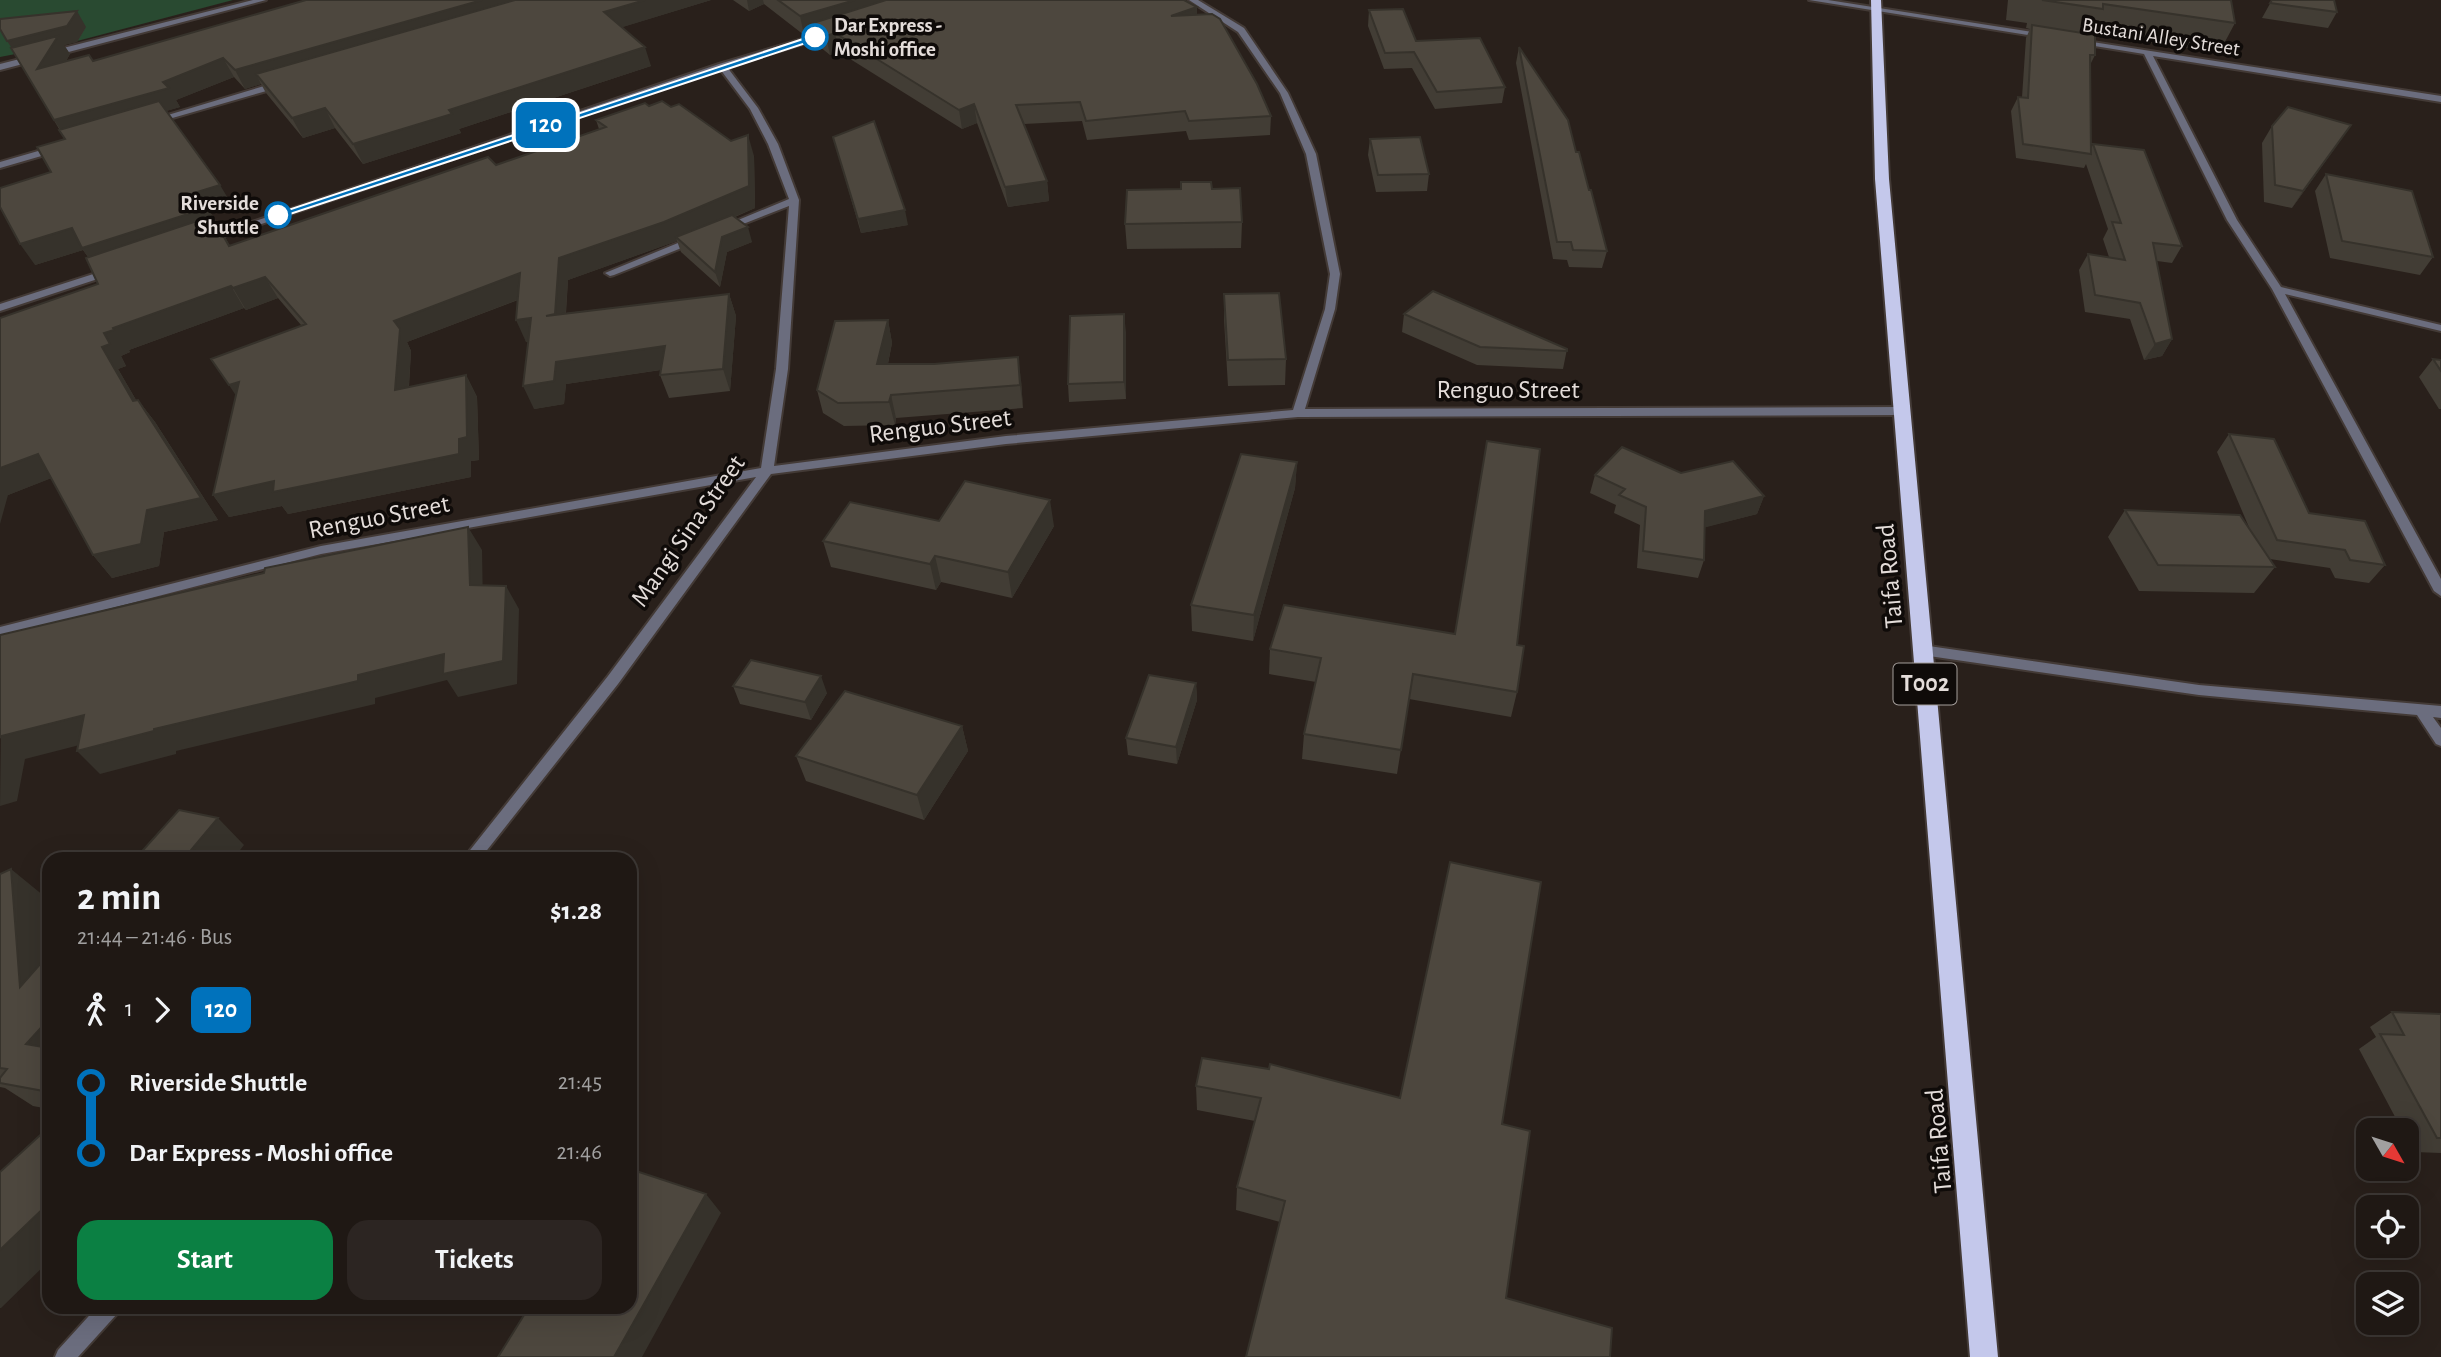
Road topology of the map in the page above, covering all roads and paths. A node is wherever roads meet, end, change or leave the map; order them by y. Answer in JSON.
{"nodes":[{"id":1,"x":262,"y":0,"type":"edge"},
{"id":2,"x":1193,"y":0,"type":"edge"},
{"id":3,"x":1813,"y":0,"type":"edge"},
{"id":4,"x":1876,"y":5,"type":"edge"},
{"id":5,"x":836,"y":31,"type":"edge"},
{"id":6,"x":2052,"y":37,"type":"edge"},
{"id":7,"x":2065,"y":39,"type":"edge"},
{"id":8,"x":2147,"y":52,"type":"junction"},
{"id":9,"x":0,"y":66,"type":"edge"},
{"id":10,"x":722,"y":66,"type":"junction"},
{"id":11,"x":290,"y":81,"type":"edge"},
{"id":12,"x":2441,"y":99,"type":"edge"},
{"id":13,"x":145,"y":123,"type":"edge"},
{"id":14,"x":66,"y":146,"type":"edge"},
{"id":15,"x":0,"y":164,"type":"edge"},
{"id":16,"x":794,"y":200,"type":"junction"},
{"id":17,"x":196,"y":242,"type":"edge"},
{"id":18,"x":118,"y":269,"type":"edge"},
{"id":19,"x":610,"y":273,"type":"dead end"},
{"id":20,"x":2277,"y":289,"type":"junction"},
{"id":21,"x":0,"y":308,"type":"edge"},
{"id":22,"x":2441,"y":328,"type":"edge"},
{"id":23,"x":1902,"y":411,"type":"junction"},
{"id":24,"x":1298,"y":413,"type":"junction"},
{"id":25,"x":767,"y":471,"type":"junction"},
{"id":26,"x":2441,"y":591,"type":"edge"},
{"id":27,"x":0,"y":632,"type":"edge"},
{"id":28,"x":1922,"y":650,"type":"junction"},
{"id":29,"x":2421,"y":712,"type":"junction"},
{"id":30,"x":2441,"y":712,"type":"edge"},
{"id":31,"x":2441,"y":740,"type":"edge"},
{"id":32,"x":477,"y":852,"type":"edge"},
{"id":33,"x":104,"y":1314,"type":"edge"},
{"id":34,"x":65,"y":1357,"type":"edge"},
{"id":35,"x":1984,"y":1357,"type":"edge"}],
"edges":[{"from":1,"to":9,"type":"street"},
{"from":2,"to":24,"type":"street"},
{"from":3,"to":4,"type":"street","name":"Bustani Alley Street"},
{"from":4,"to":6,"type":"street","name":"Bustani Alley Street"},
{"from":4,"to":23,"type":"highway","name":"Taifa Road","number":"T002"},
{"from":5,"to":10,"type":"street"},
{"from":7,"to":8,"type":"street","name":"Bustani Alley Street"},
{"from":8,"to":12,"type":"street","name":"Bustani Alley Street"},
{"from":8,"to":20,"type":"street"},
{"from":10,"to":16,"type":"street","name":"Mangi Sina Street"},
{"from":10,"to":17,"type":"street"},
{"from":11,"to":13,"type":"street"},
{"from":14,"to":15,"type":"street"},
{"from":16,"to":19,"type":"street"},
{"from":16,"to":25,"type":"street","name":"Mangi Sina Street"},
{"from":18,"to":21,"type":"street"},
{"from":20,"to":22,"type":"street"},
{"from":20,"to":26,"type":"street"},
{"from":23,"to":24,"type":"street","name":"Renguo Street"},
{"from":23,"to":28,"type":"highway","name":"Taifa Road","number":"T002"},
{"from":24,"to":25,"type":"street","name":"Renguo Street"},
{"from":25,"to":27,"type":"street","name":"Renguo Street"},
{"from":25,"to":32,"type":"street","name":"Mangi Sina Street"},
{"from":28,"to":29,"type":"street"},
{"from":28,"to":35,"type":"highway","name":"Taifa Road","number":"T002"},
{"from":29,"to":30,"type":"street"},
{"from":29,"to":31,"type":"street"},
{"from":33,"to":34,"type":"street"}]}
